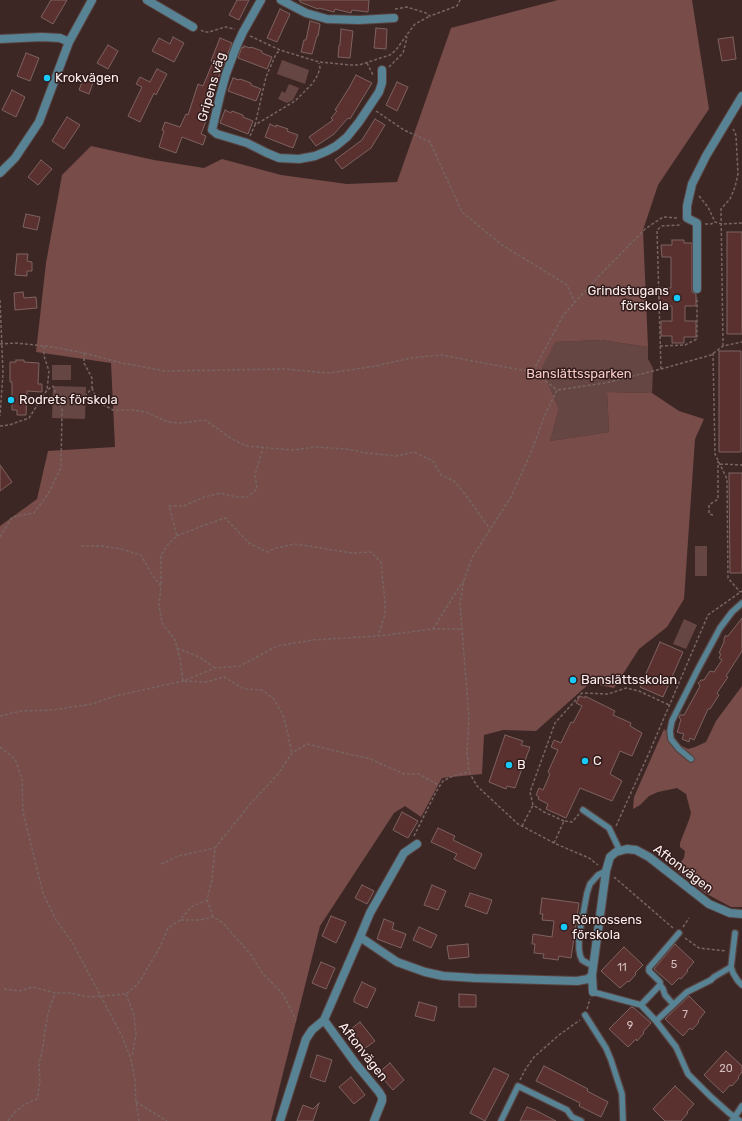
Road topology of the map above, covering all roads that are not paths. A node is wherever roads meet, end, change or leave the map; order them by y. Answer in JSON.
{"nodes":[{"id":1,"x":92,"y":0,"type":"edge"},
{"id":2,"x":147,"y":0,"type":"edge"},
{"id":3,"x":261,"y":0,"type":"edge"},
{"id":4,"x":281,"y":0,"type":"edge"},
{"id":5,"x":394,"y":18,"type":"road end"},
{"id":6,"x":193,"y":27,"type":"road end"},
{"id":7,"x":0,"y":38,"type":"edge"},
{"id":8,"x":69,"y":42,"type":"junction"},
{"id":9,"x":382,"y":70,"type":"road end"},
{"id":10,"x":742,"y":96,"type":"edge"},
{"id":11,"x":0,"y":173,"type":"edge"},
{"id":12,"x":697,"y":289,"type":"road end"},
{"id":13,"x":742,"y":603,"type":"edge"},
{"id":14,"x":691,"y":759,"type":"dead end"},
{"id":15,"x":583,"y":810,"type":"road end"},
{"id":16,"x":417,"y":844,"type":"road end"},
{"id":17,"x":620,"y":850,"type":"junction"},
{"id":18,"x":606,"y":871,"type":"junction"},
{"id":19,"x":742,"y":914,"type":"edge"},
{"id":20,"x":679,"y":933,"type":"road end"},
{"id":21,"x":735,"y":933,"type":"dead end"},
{"id":22,"x":360,"y":937,"type":"junction"},
{"id":23,"x":594,"y":964,"type":"junction"},
{"id":24,"x":731,"y":967,"type":"junction"},
{"id":25,"x":592,"y":975,"type":"junction"},
{"id":26,"x":660,"y":985,"type":"junction"},
{"id":27,"x":742,"y":985,"type":"edge"},
{"id":28,"x":593,"y":992,"type":"joint"},
{"id":29,"x":673,"y":1004,"type":"junction"},
{"id":30,"x":641,"y":1005,"type":"junction"},
{"id":31,"x":585,"y":1015,"type":"road end"},
{"id":32,"x":324,"y":1020,"type":"junction"},
{"id":33,"x":656,"y":1021,"type":"junction"},
{"id":34,"x":742,"y":1106,"type":"edge"},
{"id":35,"x":733,"y":1119,"type":"edge"},
{"id":36,"x":280,"y":1121,"type":"edge"},
{"id":37,"x":374,"y":1121,"type":"edge"},
{"id":38,"x":501,"y":1121,"type":"edge"},
{"id":39,"x":581,"y":1121,"type":"edge"},
{"id":40,"x":623,"y":1121,"type":"edge"},
{"id":41,"x":740,"y":1121,"type":"edge"}],
"edges":[{"from":1,"to":8,"type":"street"},
{"from":2,"to":6,"type":"street"},
{"from":3,"to":9,"type":"street","name":"Gripens väg"},
{"from":4,"to":5,"type":"street"},
{"from":7,"to":8,"type":"street"},
{"from":8,"to":11,"type":"street"},
{"from":10,"to":12,"type":"street"},
{"from":13,"to":14,"type":"lane"},
{"from":15,"to":17,"type":"lane"},
{"from":16,"to":22,"type":"street","name":"Aftonvägen"},
{"from":17,"to":18,"type":"street"},
{"from":17,"to":19,"type":"street","name":"Aftonvägen"},
{"from":18,"to":23,"type":"street"},
{"from":18,"to":23,"type":"lane"},
{"from":20,"to":26,"type":"lane"},
{"from":21,"to":24,"type":"lane"},
{"from":22,"to":25,"type":"street"},
{"from":22,"to":32,"type":"street","name":"Aftonvägen"},
{"from":23,"to":25,"type":"street"},
{"from":24,"to":27,"type":"lane"},
{"from":24,"to":29,"type":"lane"},
{"from":25,"to":28,"type":"street"},
{"from":26,"to":29,"type":"lane"},
{"from":26,"to":30,"type":"lane"},
{"from":28,"to":30,"type":"lane"},
{"from":29,"to":33,"type":"lane"},
{"from":30,"to":33,"type":"lane"},
{"from":31,"to":40,"type":"lane"},
{"from":32,"to":36,"type":"street","name":"Aftonvägen"},
{"from":32,"to":37,"type":"street","name":"Aftonvägen"},
{"from":33,"to":35,"type":"lane"},
{"from":34,"to":35,"type":"lane"},
{"from":35,"to":41,"type":"lane"},
{"from":38,"to":39,"type":"lane"}]}
